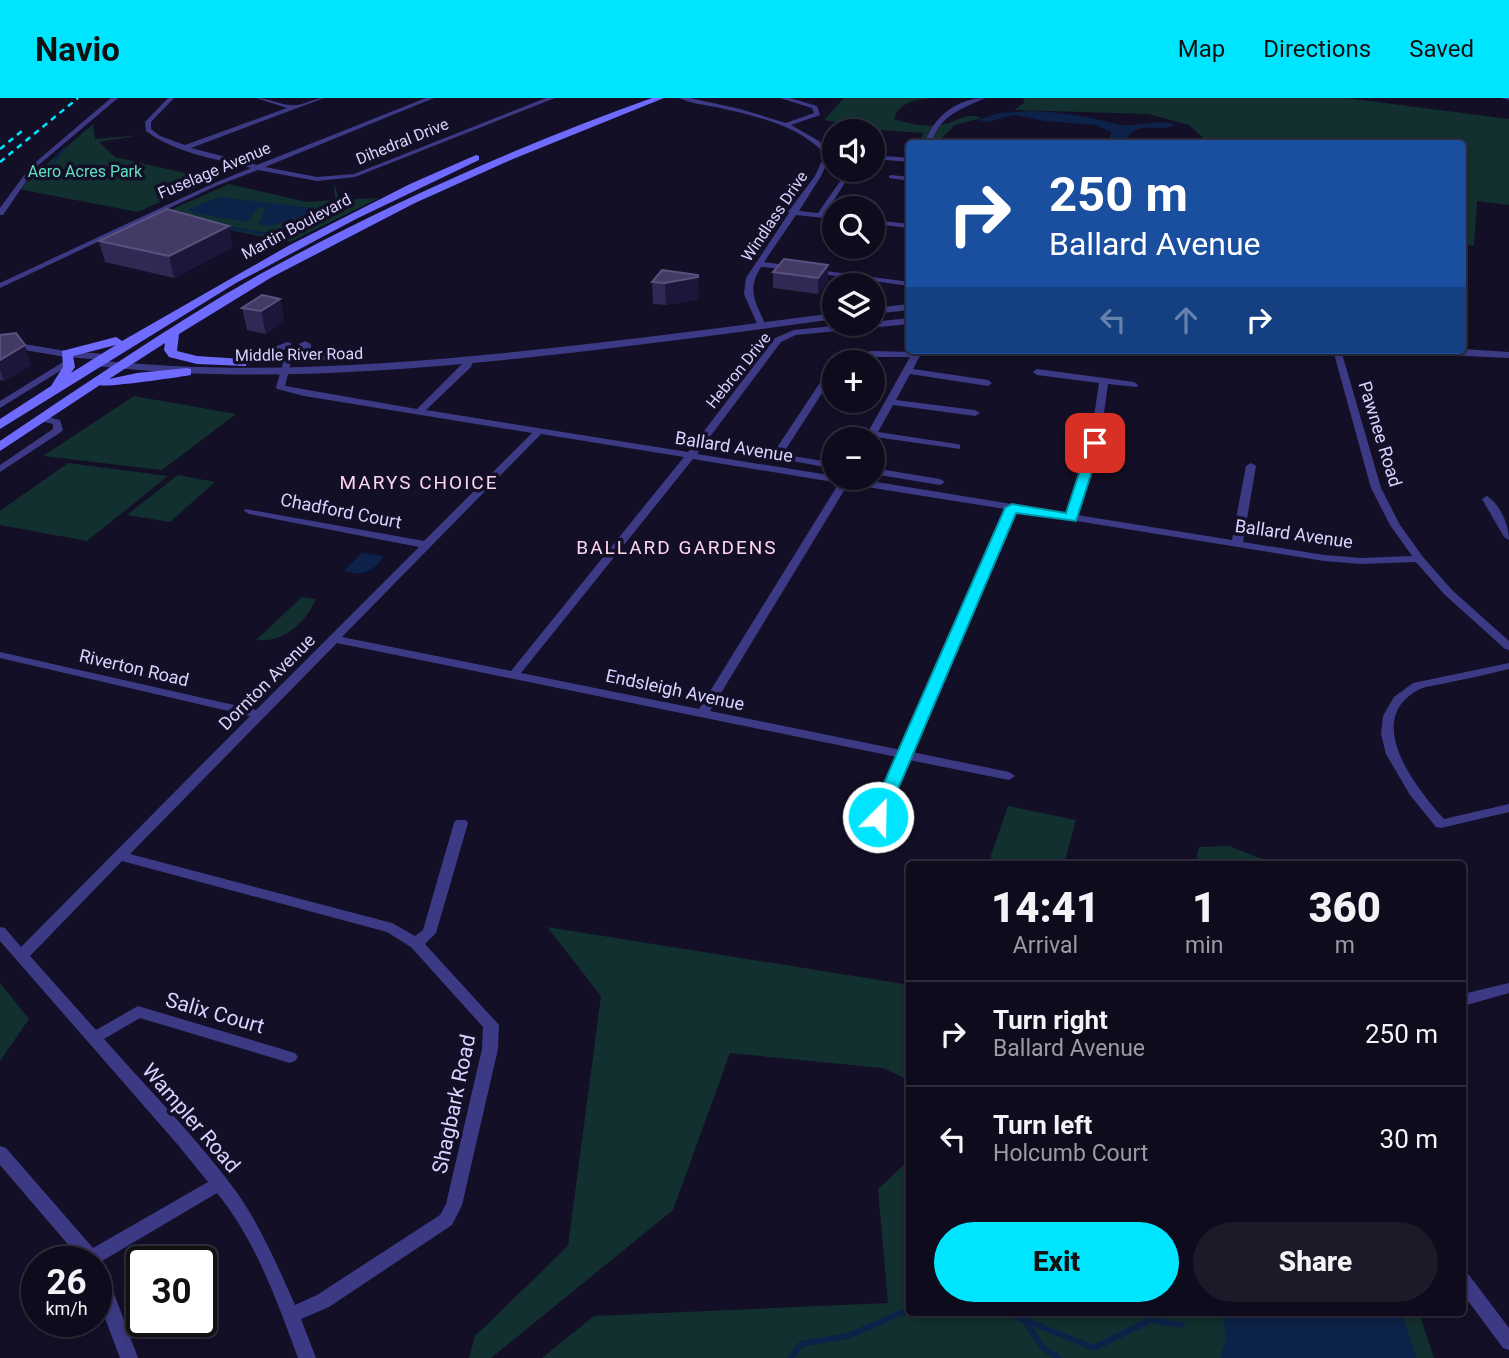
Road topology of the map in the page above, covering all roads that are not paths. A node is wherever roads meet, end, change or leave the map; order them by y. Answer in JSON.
{"nodes":[{"id":1,"x":115,"y":98,"type":"edge"},
{"id":2,"x":171,"y":98,"type":"edge"},
{"id":3,"x":259,"y":98,"type":"edge"},
{"id":4,"x":321,"y":98,"type":"edge"},
{"id":5,"x":431,"y":98,"type":"edge"},
{"id":6,"x":552,"y":98,"type":"edge"},
{"id":7,"x":629,"y":98,"type":"edge"},
{"id":8,"x":660,"y":98,"type":"edge"},
{"id":9,"x":682,"y":98,"type":"edge"},
{"id":10,"x":783,"y":98,"type":"edge"},
{"id":11,"x":982,"y":98,"type":"edge"},
{"id":12,"x":293,"y":108,"type":"junction"},
{"id":13,"x":788,"y":127,"type":"junction"},
{"id":14,"x":929,"y":140,"type":"edge"},
{"id":15,"x":822,"y":146,"type":"edge"},
{"id":16,"x":184,"y":148,"type":"junction"},
{"id":17,"x":885,"y":158,"type":"edge"},
{"id":18,"x":906,"y":160,"type":"edge"},
{"id":19,"x":258,"y":166,"type":"junction"},
{"id":20,"x":822,"y":169,"type":"edge"},
{"id":21,"x":891,"y":177,"type":"dead end"},
{"id":22,"x":906,"y":179,"type":"edge"},
{"id":23,"x":842,"y":182,"type":"edge"},
{"id":24,"x":792,"y":212,"type":"junction"},
{"id":25,"x":0,"y":213,"type":"edge"},
{"id":26,"x":820,"y":216,"type":"joint"},
{"id":27,"x":885,"y":223,"type":"edge"},
{"id":28,"x":906,"y":224,"type":"edge"},
{"id":29,"x":758,"y":264,"type":"junction"},
{"id":30,"x":0,"y":280,"type":"edge"},
{"id":31,"x":12,"y":280,"type":"junction"},
{"id":32,"x":906,"y":283,"type":"edge"},
{"id":33,"x":0,"y":286,"type":"edge"},
{"id":34,"x":216,"y":289,"type":"junction"},
{"id":35,"x":905,"y":308,"type":"edge"},
{"id":36,"x":885,"y":310,"type":"edge"},
{"id":37,"x":822,"y":318,"type":"edge"},
{"id":38,"x":906,"y":320,"type":"edge"},
{"id":39,"x":762,"y":326,"type":"junction"},
{"id":40,"x":173,"y":334,"type":"junction"},
{"id":41,"x":0,"y":343,"type":"edge"},
{"id":42,"x":305,"y":344,"type":"dead end"},
{"id":43,"x":287,"y":345,"type":"dead end"},
{"id":44,"x":533,"y":353,"type":"junction"},
{"id":45,"x":906,"y":353,"type":"edge"},
{"id":46,"x":1466,"y":353,"type":"edge"},
{"id":47,"x":885,"y":354,"type":"edge"},
{"id":48,"x":917,"y":354,"type":"edge"},
{"id":49,"x":1338,"y":354,"type":"edge"},
{"id":50,"x":1509,"y":355,"type":"edge"},
{"id":51,"x":67,"y":358,"type":"junction"},
{"id":52,"x":101,"y":360,"type":"junction"},
{"id":53,"x":327,"y":360,"type":"junction"},
{"id":54,"x":469,"y":362,"type":"junction"},
{"id":55,"x":128,"y":363,"type":"junction"},
{"id":56,"x":242,"y":363,"type":"junction"},
{"id":57,"x":285,"y":366,"type":"junction"},
{"id":58,"x":187,"y":372,"type":"junction"},
{"id":59,"x":908,"y":372,"type":"junction"},
{"id":60,"x":1037,"y":372,"type":"dead end"},
{"id":61,"x":1104,"y":381,"type":"junction"},
{"id":62,"x":988,"y":383,"type":"dead end"},
{"id":63,"x":1134,"y":385,"type":"dead end"},
{"id":64,"x":822,"y":386,"type":"edge"},
{"id":65,"x":52,"y":390,"type":"junction"},
{"id":66,"x":77,"y":396,"type":"junction"},
{"id":67,"x":891,"y":401,"type":"junction"},
{"id":68,"x":0,"y":405,"type":"edge"},
{"id":69,"x":419,"y":412,"type":"junction"},
{"id":70,"x":975,"y":414,"type":"dead end"},
{"id":71,"x":43,"y":419,"type":"junction"},
{"id":72,"x":0,"y":425,"type":"edge"},
{"id":73,"x":876,"y":427,"type":"edge"},
{"id":74,"x":537,"y":433,"type":"junction"},
{"id":75,"x":885,"y":439,"type":"edge"},
{"id":76,"x":0,"y":447,"type":"edge"},
{"id":77,"x":957,"y":447,"type":"dead end"},
{"id":78,"x":689,"y":457,"type":"junction"},
{"id":79,"x":822,"y":464,"type":"edge"},
{"id":80,"x":1251,"y":466,"type":"dead end"},
{"id":81,"x":0,"y":469,"type":"edge"},
{"id":82,"x":885,"y":473,"type":"edge"},
{"id":83,"x":822,"y":476,"type":"edge"},
{"id":84,"x":940,"y":482,"type":"dead end"},
{"id":85,"x":885,"y":487,"type":"edge"},
{"id":86,"x":840,"y":490,"type":"edge"},
{"id":87,"x":1487,"y":499,"type":"dead end"},
{"id":88,"x":1012,"y":508,"type":"junction"},
{"id":89,"x":249,"y":511,"type":"dead end"},
{"id":90,"x":1071,"y":518,"type":"junction"},
{"id":91,"x":1509,"y":537,"type":"edge"},
{"id":92,"x":1237,"y":544,"type":"junction"},
{"id":93,"x":427,"y":545,"type":"junction"},
{"id":94,"x":1419,"y":559,"type":"junction"},
{"id":95,"x":335,"y":639,"type":"junction"},
{"id":96,"x":1509,"y":648,"type":"edge"},
{"id":97,"x":0,"y":655,"type":"edge"},
{"id":98,"x":1509,"y":666,"type":"edge"},
{"id":99,"x":514,"y":675,"type":"junction"},
{"id":100,"x":702,"y":713,"type":"junction"},
{"id":101,"x":261,"y":715,"type":"junction"},
{"id":102,"x":905,"y":755,"type":"junction"},
{"id":103,"x":1009,"y":776,"type":"dead end"},
{"id":104,"x":1509,"y":808,"type":"edge"},
{"id":105,"x":878,"y":817,"type":"dead end"},
{"id":106,"x":461,"y":822,"type":"dead end"},
{"id":107,"x":119,"y":856,"type":"junction"},
{"id":108,"x":0,"y":932,"type":"edge"},
{"id":109,"x":415,"y":943,"type":"junction"},
{"id":110,"x":20,"y":956,"type":"junction"},
{"id":111,"x":1509,"y":988,"type":"edge"},
{"id":112,"x":1466,"y":999,"type":"edge"},
{"id":113,"x":93,"y":1038,"type":"junction"},
{"id":114,"x":290,"y":1056,"type":"dead end"},
{"id":115,"x":0,"y":1153,"type":"edge"},
{"id":116,"x":220,"y":1183,"type":"junction"},
{"id":117,"x":79,"y":1246,"type":"edge"},
{"id":118,"x":112,"y":1252,"type":"edge"},
{"id":119,"x":1466,"y":1284,"type":"edge"},
{"id":120,"x":112,"y":1310,"type":"edge"},
{"id":121,"x":291,"y":1315,"type":"junction"},
{"id":122,"x":1509,"y":1342,"type":"edge"},
{"id":123,"x":130,"y":1358,"type":"edge"},
{"id":124,"x":307,"y":1358,"type":"edge"}],
"edges":[{"from":1,"to":25,"type":"street"},
{"from":2,"to":16,"type":"street","name":"Dihedral Drive"},
{"from":3,"to":12,"type":"street"},
{"from":4,"to":12,"type":"street"},
{"from":5,"to":19,"type":"street","name":"Fuselage Avenue"},
{"from":6,"to":19,"type":"street","name":"Dihedral Drive"},
{"from":7,"to":34,"type":"main road","name":"Martin Boulevard"},
{"from":8,"to":40,"type":"main road","name":"Martin Boulevard"},
{"from":9,"to":13,"type":"street","name":"Windlass Drive"},
{"from":10,"to":13,"type":"street"},
{"from":11,"to":14,"type":"street"},
{"from":12,"to":16,"type":"street"},
{"from":13,"to":15,"type":"street","name":"Windlass Drive"},
{"from":16,"to":19,"type":"street","name":"Dihedral Drive"},
{"from":17,"to":18,"type":"street"},
{"from":19,"to":31,"type":"street","name":"Fuselage Avenue"},
{"from":20,"to":24,"type":"street","name":"Windlass Drive"},
{"from":21,"to":22,"type":"street"},
{"from":23,"to":26,"type":"street"},
{"from":24,"to":26,"type":"street"},
{"from":24,"to":29,"type":"street","name":"Windlass Drive"},
{"from":27,"to":28,"type":"street"},
{"from":29,"to":32,"type":"street"},
{"from":29,"to":39,"type":"street","name":"Windlass Drive"},
{"from":30,"to":31,"type":"street","name":"Fuselage Avenue"},
{"from":31,"to":33,"type":"street","name":"Fuselage Avenue"},
{"from":34,"to":51,"type":"main road"},
{"from":34,"to":52,"type":"main road","name":"Martin Boulevard"},
{"from":35,"to":36,"type":"street"},
{"from":37,"to":39,"type":"street","name":"Middle River Road"},
{"from":38,"to":78,"type":"street","name":"Hebron Drive"},
{"from":39,"to":44,"type":"street","name":"Middle River Road"},
{"from":40,"to":55,"type":"main road","name":"Martin Boulevard"},
{"from":40,"to":56,"type":"main road"},
{"from":41,"to":51,"type":"street","name":"Middle River Road"},
{"from":42,"to":53,"type":"street"},
{"from":43,"to":56,"type":"street"},
{"from":44,"to":53,"type":"street","name":"Middle River Road"},
{"from":44,"to":54,"type":"street","name":"Middle River Road"},
{"from":45,"to":47,"type":"street"},
{"from":46,"to":50,"type":"street"},
{"from":48,"to":59,"type":"street"},
{"from":49,"to":94,"type":"street","name":"Pawnee Road"},
{"from":51,"to":52,"type":"street","name":"Middle River Road"},
{"from":51,"to":65,"type":"main road"},
{"from":51,"to":68,"type":"street"},
{"from":52,"to":55,"type":"street","name":"Middle River Road"},
{"from":52,"to":65,"type":"main road","name":"Martin Boulevard"},
{"from":53,"to":57,"type":"street","name":"Middle River Road"},
{"from":54,"to":57,"type":"street","name":"Middle River Road"},
{"from":54,"to":69,"type":"street"},
{"from":55,"to":56,"type":"street","name":"Middle River Road"},
{"from":55,"to":58,"type":"street","name":"Middle River Road"},
{"from":55,"to":66,"type":"main road","name":"Martin Boulevard"},
{"from":56,"to":57,"type":"street","name":"Middle River Road"},
{"from":57,"to":58,"type":"street","name":"Middle River Road"},
{"from":57,"to":69,"type":"street","name":"Ballard Avenue"},
{"from":58,"to":66,"type":"main road"},
{"from":59,"to":62,"type":"street"},
{"from":59,"to":67,"type":"street"},
{"from":60,"to":61,"type":"street"},
{"from":61,"to":63,"type":"street"},
{"from":61,"to":90,"type":"street"},
{"from":64,"to":79,"type":"street"},
{"from":65,"to":72,"type":"main road","name":"Martin Boulevard"},
{"from":66,"to":71,"type":"main road","name":"Martin Boulevard"},
{"from":67,"to":70,"type":"street"},
{"from":67,"to":73,"type":"street"},
{"from":69,"to":74,"type":"street","name":"Ballard Avenue"},
{"from":71,"to":76,"type":"main road","name":"Martin Boulevard"},
{"from":71,"to":81,"type":"street"},
{"from":74,"to":78,"type":"street","name":"Ballard Avenue"},
{"from":74,"to":93,"type":"street","name":"Dornton Avenue"},
{"from":75,"to":77,"type":"street"},
{"from":78,"to":83,"type":"street","name":"Ballard Avenue"},
{"from":78,"to":99,"type":"street","name":"Hebron Drive"},
{"from":80,"to":92,"type":"street"},
{"from":82,"to":84,"type":"street"},
{"from":85,"to":88,"type":"street","name":"Ballard Avenue"},
{"from":86,"to":100,"type":"street"},
{"from":87,"to":91,"type":"street"},
{"from":88,"to":90,"type":"street","name":"Ballard Avenue"},
{"from":88,"to":102,"type":"street"},
{"from":89,"to":93,"type":"street","name":"Chadford Court"},
{"from":90,"to":92,"type":"street","name":"Ballard Avenue"},
{"from":92,"to":94,"type":"street","name":"Ballard Avenue"},
{"from":93,"to":95,"type":"street","name":"Dornton Avenue"},
{"from":94,"to":96,"type":"street","name":"Pawnee Road"},
{"from":95,"to":99,"type":"street","name":"Endsleigh Avenue"},
{"from":95,"to":101,"type":"street","name":"Dornton Avenue"},
{"from":97,"to":101,"type":"street","name":"Riverton Road"},
{"from":98,"to":104,"type":"street"},
{"from":99,"to":100,"type":"street","name":"Endsleigh Avenue"},
{"from":100,"to":102,"type":"street","name":"Endsleigh Avenue"},
{"from":101,"to":107,"type":"street","name":"Dornton Avenue"},
{"from":102,"to":103,"type":"street","name":"Endsleigh Avenue"},
{"from":102,"to":105,"type":"street"},
{"from":106,"to":109,"type":"street"},
{"from":107,"to":109,"type":"street","name":"Shagbark Road"},
{"from":107,"to":110,"type":"street","name":"Dornton Avenue"},
{"from":108,"to":110,"type":"street","name":"Wampler Road"},
{"from":109,"to":121,"type":"street","name":"Shagbark Road"},
{"from":110,"to":113,"type":"street","name":"Wampler Road"},
{"from":111,"to":112,"type":"street"},
{"from":113,"to":114,"type":"street","name":"Salix Court"},
{"from":113,"to":116,"type":"street","name":"Wampler Road"},
{"from":115,"to":117,"type":"street"},
{"from":116,"to":118,"type":"street"},
{"from":116,"to":121,"type":"street","name":"Wampler Road"},
{"from":119,"to":122,"type":"street"},
{"from":120,"to":123,"type":"street"},
{"from":121,"to":124,"type":"street","name":"Wampler Road"}]}
